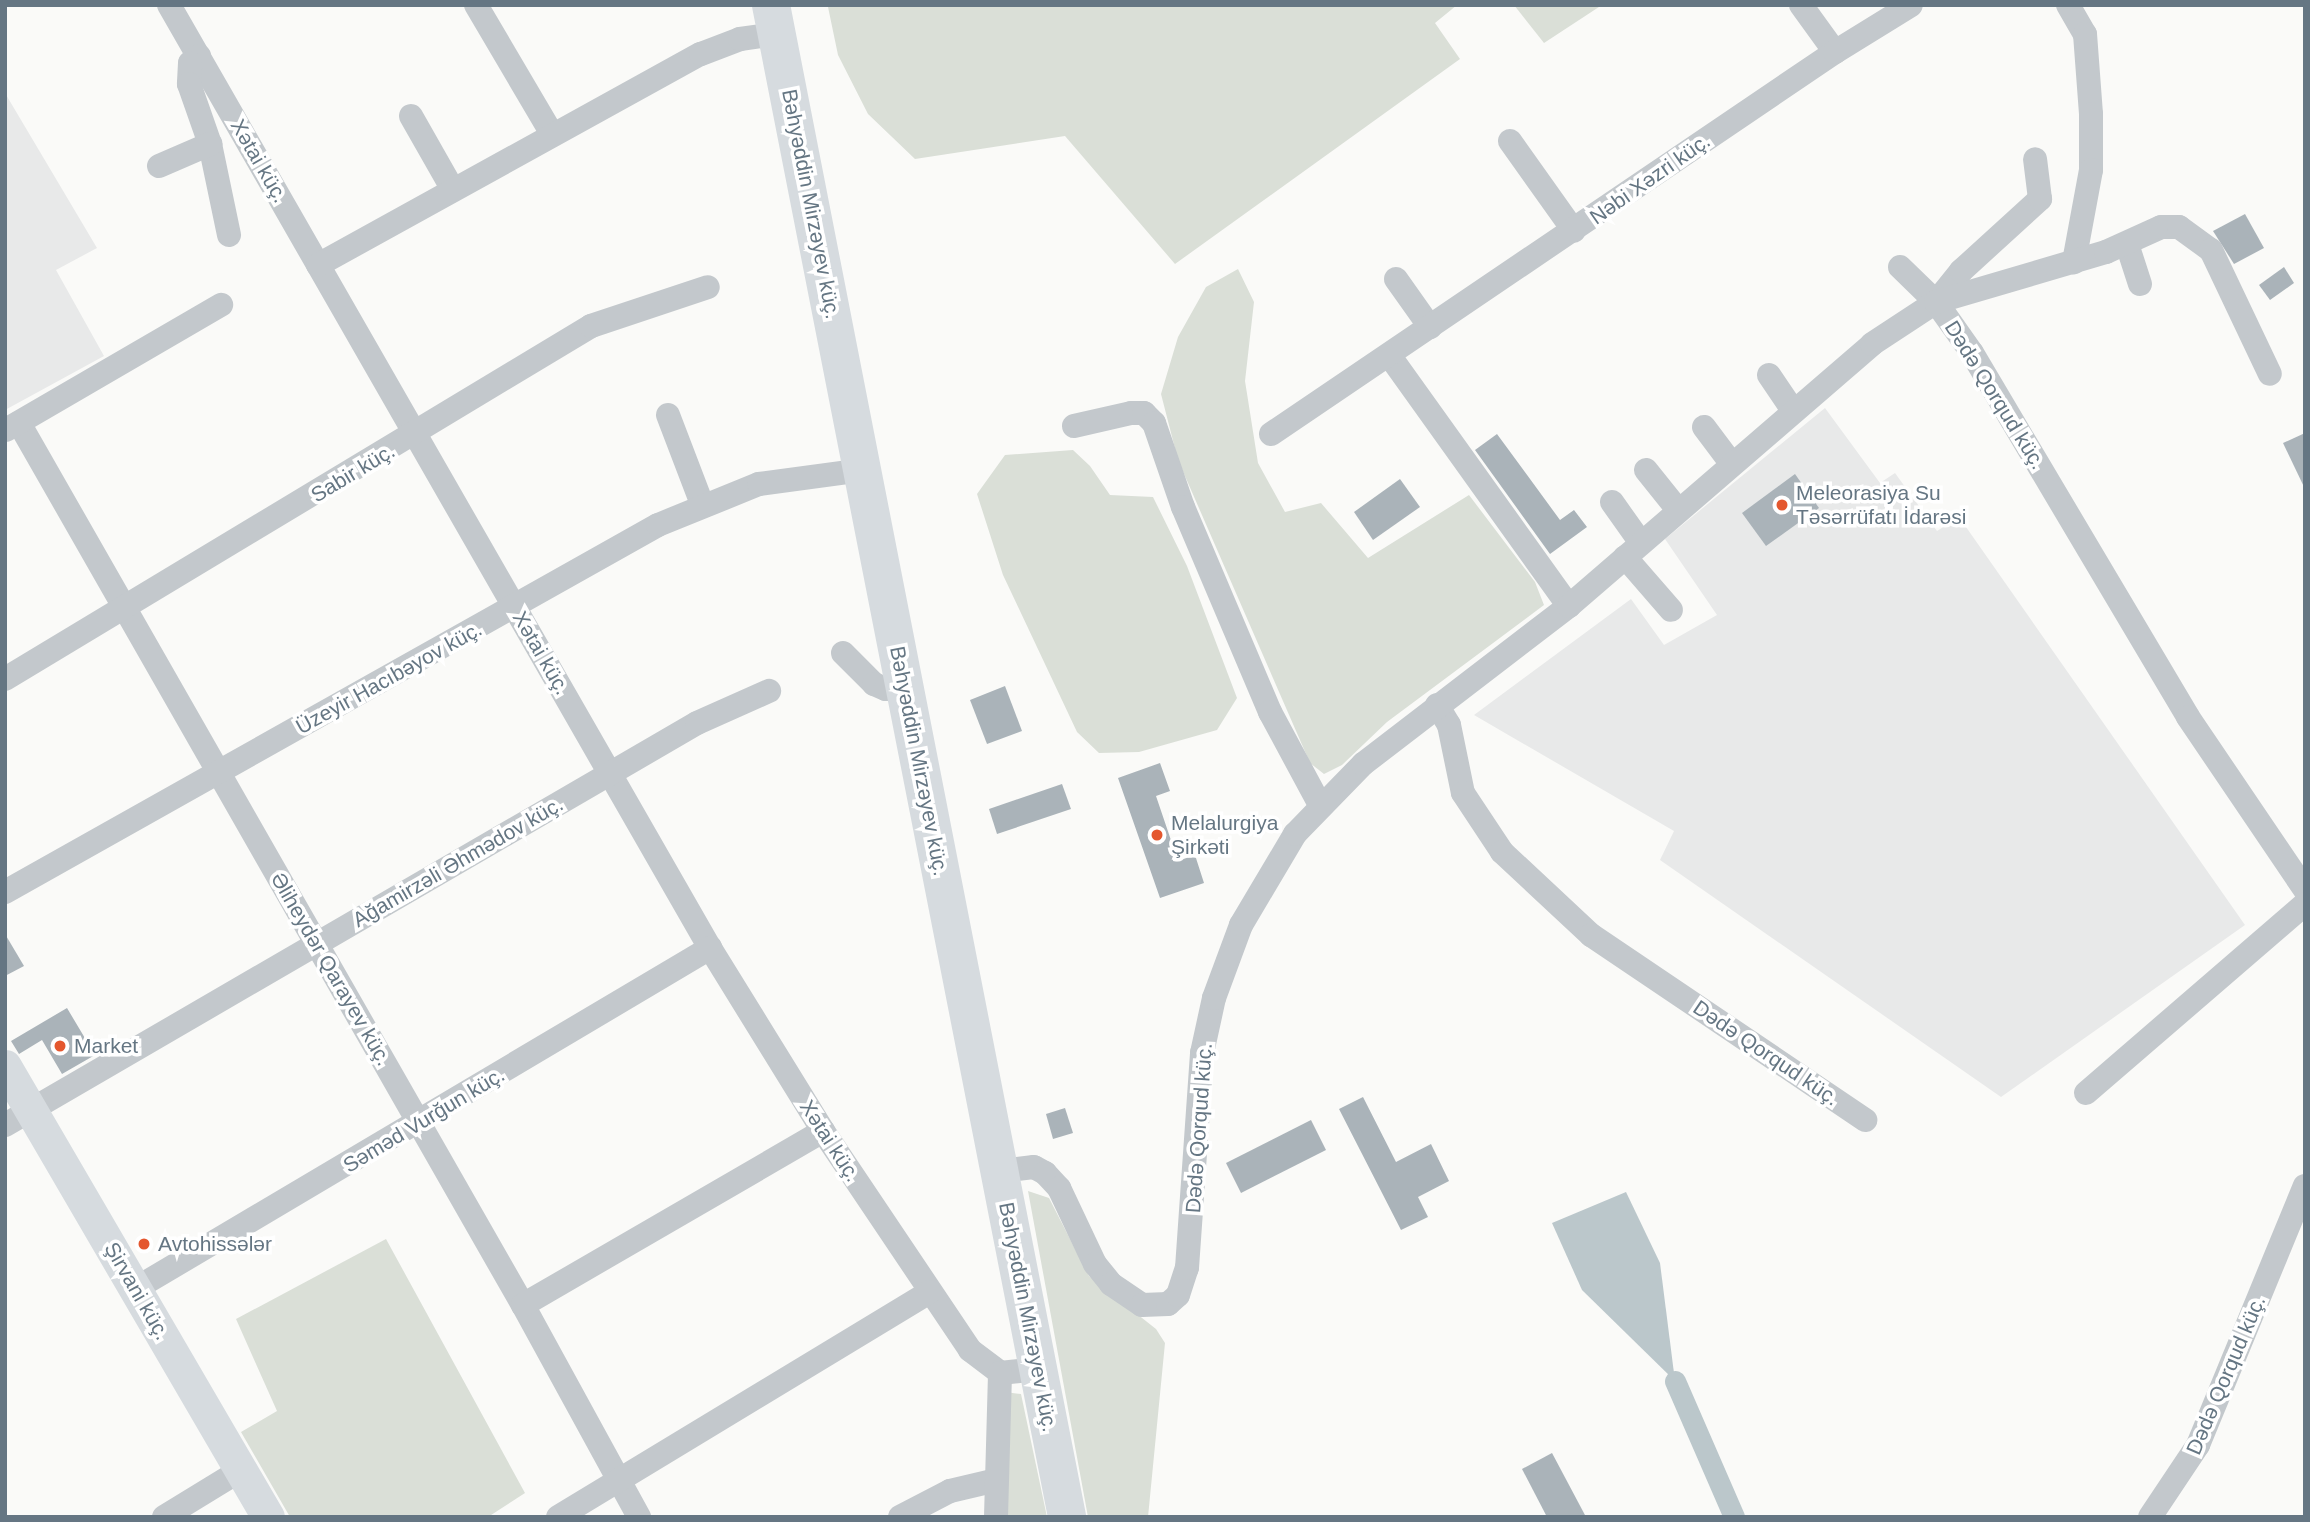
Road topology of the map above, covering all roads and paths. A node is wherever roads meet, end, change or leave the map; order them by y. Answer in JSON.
{"nodes":[{"id":1,"x":169,"y":5,"type":"edge"},
{"id":2,"x":475,"y":5,"type":"edge"},
{"id":3,"x":1801,"y":5,"type":"edge"},
{"id":4,"x":1911,"y":5,"type":"edge"},
{"id":5,"x":2068,"y":5,"type":"edge"},
{"id":6,"x":774,"y":20,"type":"edge"},
{"id":7,"x":1835,"y":52,"type":"junction"},
{"id":8,"x":199,"y":56,"type":"junction"},
{"id":9,"x":411,"y":116,"type":"dead end"},
{"id":10,"x":552,"y":134,"type":"junction"},
{"id":11,"x":1510,"y":141,"type":"dead end"},
{"id":12,"x":210,"y":144,"type":"junction"},
{"id":13,"x":2035,"y":159,"type":"dead end"},
{"id":14,"x":159,"y":166,"type":"dead end"},
{"id":15,"x":453,"y":190,"type":"junction"},
{"id":16,"x":1574,"y":231,"type":"junction"},
{"id":17,"x":229,"y":235,"type":"dead end"},
{"id":18,"x":2127,"y":244,"type":"junction"},
{"id":19,"x":2074,"y":262,"type":"junction"},
{"id":20,"x":318,"y":265,"type":"junction"},
{"id":21,"x":1900,"y":267,"type":"dead end"},
{"id":22,"x":1396,"y":279,"type":"dead end"},
{"id":23,"x":2140,"y":284,"type":"dead end"},
{"id":24,"x":708,"y":287,"type":"dead end"},
{"id":25,"x":1936,"y":302,"type":"junction"},
{"id":26,"x":221,"y":304,"type":"dead end"},
{"id":27,"x":1430,"y":327,"type":"junction"},
{"id":28,"x":1389,"y":355,"type":"junction"},
{"id":29,"x":2270,"y":374,"type":"dead end"},
{"id":30,"x":1769,"y":375,"type":"dead end"},
{"id":31,"x":1792,"y":410,"type":"junction"},
{"id":32,"x":668,"y":415,"type":"dead end"},
{"id":33,"x":12,"y":426,"type":"edge"},
{"id":34,"x":1073,"y":426,"type":"dead end"},
{"id":35,"x":1704,"y":427,"type":"dead end"},
{"id":36,"x":1271,"y":434,"type":"dead end"},
{"id":37,"x":416,"y":435,"type":"junction"},
{"id":38,"x":1731,"y":463,"type":"junction"},
{"id":39,"x":862,"y":470,"type":"junction"},
{"id":40,"x":1646,"y":470,"type":"dead end"},
{"id":41,"x":1612,"y":502,"type":"dead end"},
{"id":42,"x":702,"y":504,"type":"junction"},
{"id":43,"x":1678,"y":510,"type":"junction"},
{"id":44,"x":1633,"y":550,"type":"junction"},
{"id":45,"x":1569,"y":606,"type":"junction"},
{"id":46,"x":514,"y":607,"type":"junction"},
{"id":47,"x":127,"y":608,"type":"junction"},
{"id":48,"x":1671,"y":610,"type":"dead end"},
{"id":49,"x":842,"y":653,"type":"dead end"},
{"id":50,"x":5,"y":679,"type":"edge"},
{"id":51,"x":905,"y":689,"type":"junction"},
{"id":52,"x":769,"y":691,"type":"dead end"},
{"id":53,"x":1437,"y":705,"type":"junction"},
{"id":54,"x":220,"y":773,"type":"junction"},
{"id":55,"x":610,"y":774,"type":"junction"},
{"id":56,"x":1320,"y":804,"type":"junction"},
{"id":57,"x":2305,"y":890,"type":"edge"},
{"id":58,"x":5,"y":892,"type":"edge"},
{"id":59,"x":2305,"y":904,"type":"edge"},
{"id":60,"x":317,"y":943,"type":"junction"},
{"id":61,"x":710,"y":948,"type":"junction"},
{"id":62,"x":5,"y":1066,"type":"edge"},
{"id":63,"x":2086,"y":1093,"type":"dead end"},
{"id":64,"x":18,"y":1118,"type":"edge"},
{"id":65,"x":1865,"y":1120,"type":"dead end"},
{"id":66,"x":419,"y":1124,"type":"junction"},
{"id":67,"x":823,"y":1131,"type":"junction"},
{"id":68,"x":1000,"y":1171,"type":"junction"},
{"id":69,"x":2305,"y":1186,"type":"edge"},
{"id":70,"x":135,"y":1289,"type":"junction"},
{"id":71,"x":929,"y":1292,"type":"junction"},
{"id":72,"x":523,"y":1305,"type":"junction"},
{"id":73,"x":1038,"y":1369,"type":"junction"},
{"id":74,"x":1000,"y":1373,"type":"junction"},
{"id":75,"x":241,"y":1470,"type":"junction"},
{"id":76,"x":618,"y":1480,"type":"junction"},
{"id":77,"x":998,"y":1480,"type":"junction"},
{"id":78,"x":164,"y":1517,"type":"edge"},
{"id":79,"x":268,"y":1517,"type":"edge"},
{"id":80,"x":558,"y":1517,"type":"edge"},
{"id":81,"x":639,"y":1517,"type":"edge"},
{"id":82,"x":900,"y":1517,"type":"edge"},
{"id":83,"x":996,"y":1517,"type":"edge"},
{"id":84,"x":1067,"y":1517,"type":"edge"},
{"id":85,"x":2150,"y":1517,"type":"edge"}],
"edges":[{"from":1,"to":8,"type":"street","name":"Xətai küç."},
{"from":2,"to":10,"type":"street"},
{"from":3,"to":7,"type":"street"},
{"from":4,"to":7,"type":"street","name":"Nəbi Xəzri küç."},
{"from":5,"to":19,"type":"street"},
{"from":6,"to":10,"type":"street"},
{"from":6,"to":39,"type":"highway","name":"Bəhyəddin Mirzəyev küç."},
{"from":7,"to":16,"type":"street","name":"Nəbi Xəzri küç."},
{"from":8,"to":12,"type":"street"},
{"from":8,"to":20,"type":"street","name":"Xətai küç."},
{"from":9,"to":15,"type":"street"},
{"from":10,"to":15,"type":"street"},
{"from":11,"to":16,"type":"street"},
{"from":12,"to":14,"type":"street"},
{"from":12,"to":17,"type":"street"},
{"from":13,"to":25,"type":"street"},
{"from":15,"to":20,"type":"street"},
{"from":16,"to":27,"type":"street","name":"Nəbi Xəzri küç."},
{"from":18,"to":19,"type":"street"},
{"from":18,"to":23,"type":"street"},
{"from":18,"to":29,"type":"street"},
{"from":19,"to":25,"type":"street"},
{"from":20,"to":37,"type":"street","name":"Xətai küç."},
{"from":21,"to":25,"type":"street"},
{"from":22,"to":27,"type":"street"},
{"from":24,"to":37,"type":"street","name":"Sabir küç."},
{"from":25,"to":31,"type":"street","name":"Dədə Qorqud küç."},
{"from":25,"to":57,"type":"street","name":"Dədə Qorqud küç."},
{"from":26,"to":33,"type":"street"},
{"from":27,"to":28,"type":"street","name":"Nəbi Xəzri küç."},
{"from":28,"to":36,"type":"street","name":"Nəbi Xəzri küç."},
{"from":28,"to":45,"type":"street"},
{"from":30,"to":31,"type":"street"},
{"from":31,"to":38,"type":"street","name":"Dədə Qorqud küç."},
{"from":32,"to":42,"type":"street"},
{"from":33,"to":47,"type":"street","name":"Əliheydər Qarayev küç."},
{"from":34,"to":56,"type":"street"},
{"from":35,"to":38,"type":"street"},
{"from":37,"to":46,"type":"street","name":"Xətai küç."},
{"from":37,"to":47,"type":"street","name":"Sabir küç."},
{"from":38,"to":43,"type":"street","name":"Dədə Qorqud küç."},
{"from":39,"to":42,"type":"street","name":"Üzeyir Hacıbəyov küç."},
{"from":39,"to":51,"type":"highway","name":"Bəhyəddin Mirzəyev küç."},
{"from":40,"to":43,"type":"street"},
{"from":41,"to":44,"type":"street"},
{"from":42,"to":46,"type":"street","name":"Üzeyir Hacıbəyov küç."},
{"from":43,"to":44,"type":"street","name":"Dədə Qorqud küç."},
{"from":44,"to":45,"type":"street","name":"Dədə Qorqud küç."},
{"from":44,"to":48,"type":"street"},
{"from":45,"to":53,"type":"street","name":"Dədə Qorqud küç."},
{"from":46,"to":54,"type":"street","name":"Üzeyir Hacıbəyov küç."},
{"from":46,"to":55,"type":"street","name":"Xətai küç."},
{"from":47,"to":50,"type":"street","name":"Sabir küç."},
{"from":47,"to":54,"type":"street","name":"Əliheydər Qarayev küç."},
{"from":49,"to":51,"type":"street"},
{"from":51,"to":68,"type":"highway","name":"Bəhyəddin Mirzəyev küç."},
{"from":52,"to":55,"type":"street","name":"Ağamirzəli Əhmədov küç."},
{"from":53,"to":56,"type":"street","name":"Dədə Qorqud küç."},
{"from":53,"to":65,"type":"street","name":"Dədə Qorqud küç."},
{"from":54,"to":58,"type":"street","name":"Üzeyir Hacıbəyov küç."},
{"from":54,"to":60,"type":"street","name":"Əliheydər Qarayev küç."},
{"from":55,"to":60,"type":"street","name":"Ağamirzəli Əhmədov küç."},
{"from":55,"to":61,"type":"street","name":"Xətai küç."},
{"from":56,"to":68,"type":"street","name":"Dədə Qorqud küç."},
{"from":59,"to":63,"type":"street"},
{"from":60,"to":64,"type":"street","name":"Ağamirzəli Əhmədov küç."},
{"from":60,"to":66,"type":"street","name":"Əliheydər Qarayev küç."},
{"from":61,"to":66,"type":"street","name":"Səməd Vurğun küç."},
{"from":61,"to":67,"type":"street","name":"Xətai küç."},
{"from":62,"to":64,"type":"main road","name":"Şirvani küç."},
{"from":64,"to":70,"type":"main road","name":"Şirvani küç."},
{"from":66,"to":70,"type":"street","name":"Səməd Vurğun küç."},
{"from":66,"to":72,"type":"street","name":"Əliheydər Qarayev küç."},
{"from":67,"to":71,"type":"street","name":"Xətai küç."},
{"from":67,"to":72,"type":"street"},
{"from":68,"to":73,"type":"highway","name":"Bəhyəddin Mirzəyev küç."},
{"from":69,"to":85,"type":"street","name":"Dədə Qorqud küç."},
{"from":70,"to":75,"type":"main road","name":"Şirvani küç."},
{"from":71,"to":74,"type":"street","name":"Xətai küç."},
{"from":71,"to":76,"type":"street"},
{"from":72,"to":76,"type":"street","name":"Əliheydər Qarayev küç."},
{"from":73,"to":74,"type":"street"},
{"from":73,"to":84,"type":"highway","name":"Bəhyəddin Mirzəyev küç."},
{"from":74,"to":77,"type":"street"},
{"from":75,"to":78,"type":"street"},
{"from":75,"to":79,"type":"main road","name":"Şirvani küç."},
{"from":76,"to":80,"type":"street"},
{"from":76,"to":81,"type":"street","name":"Əliheydər Qarayev küç."},
{"from":77,"to":82,"type":"street"},
{"from":77,"to":83,"type":"street"}]}
